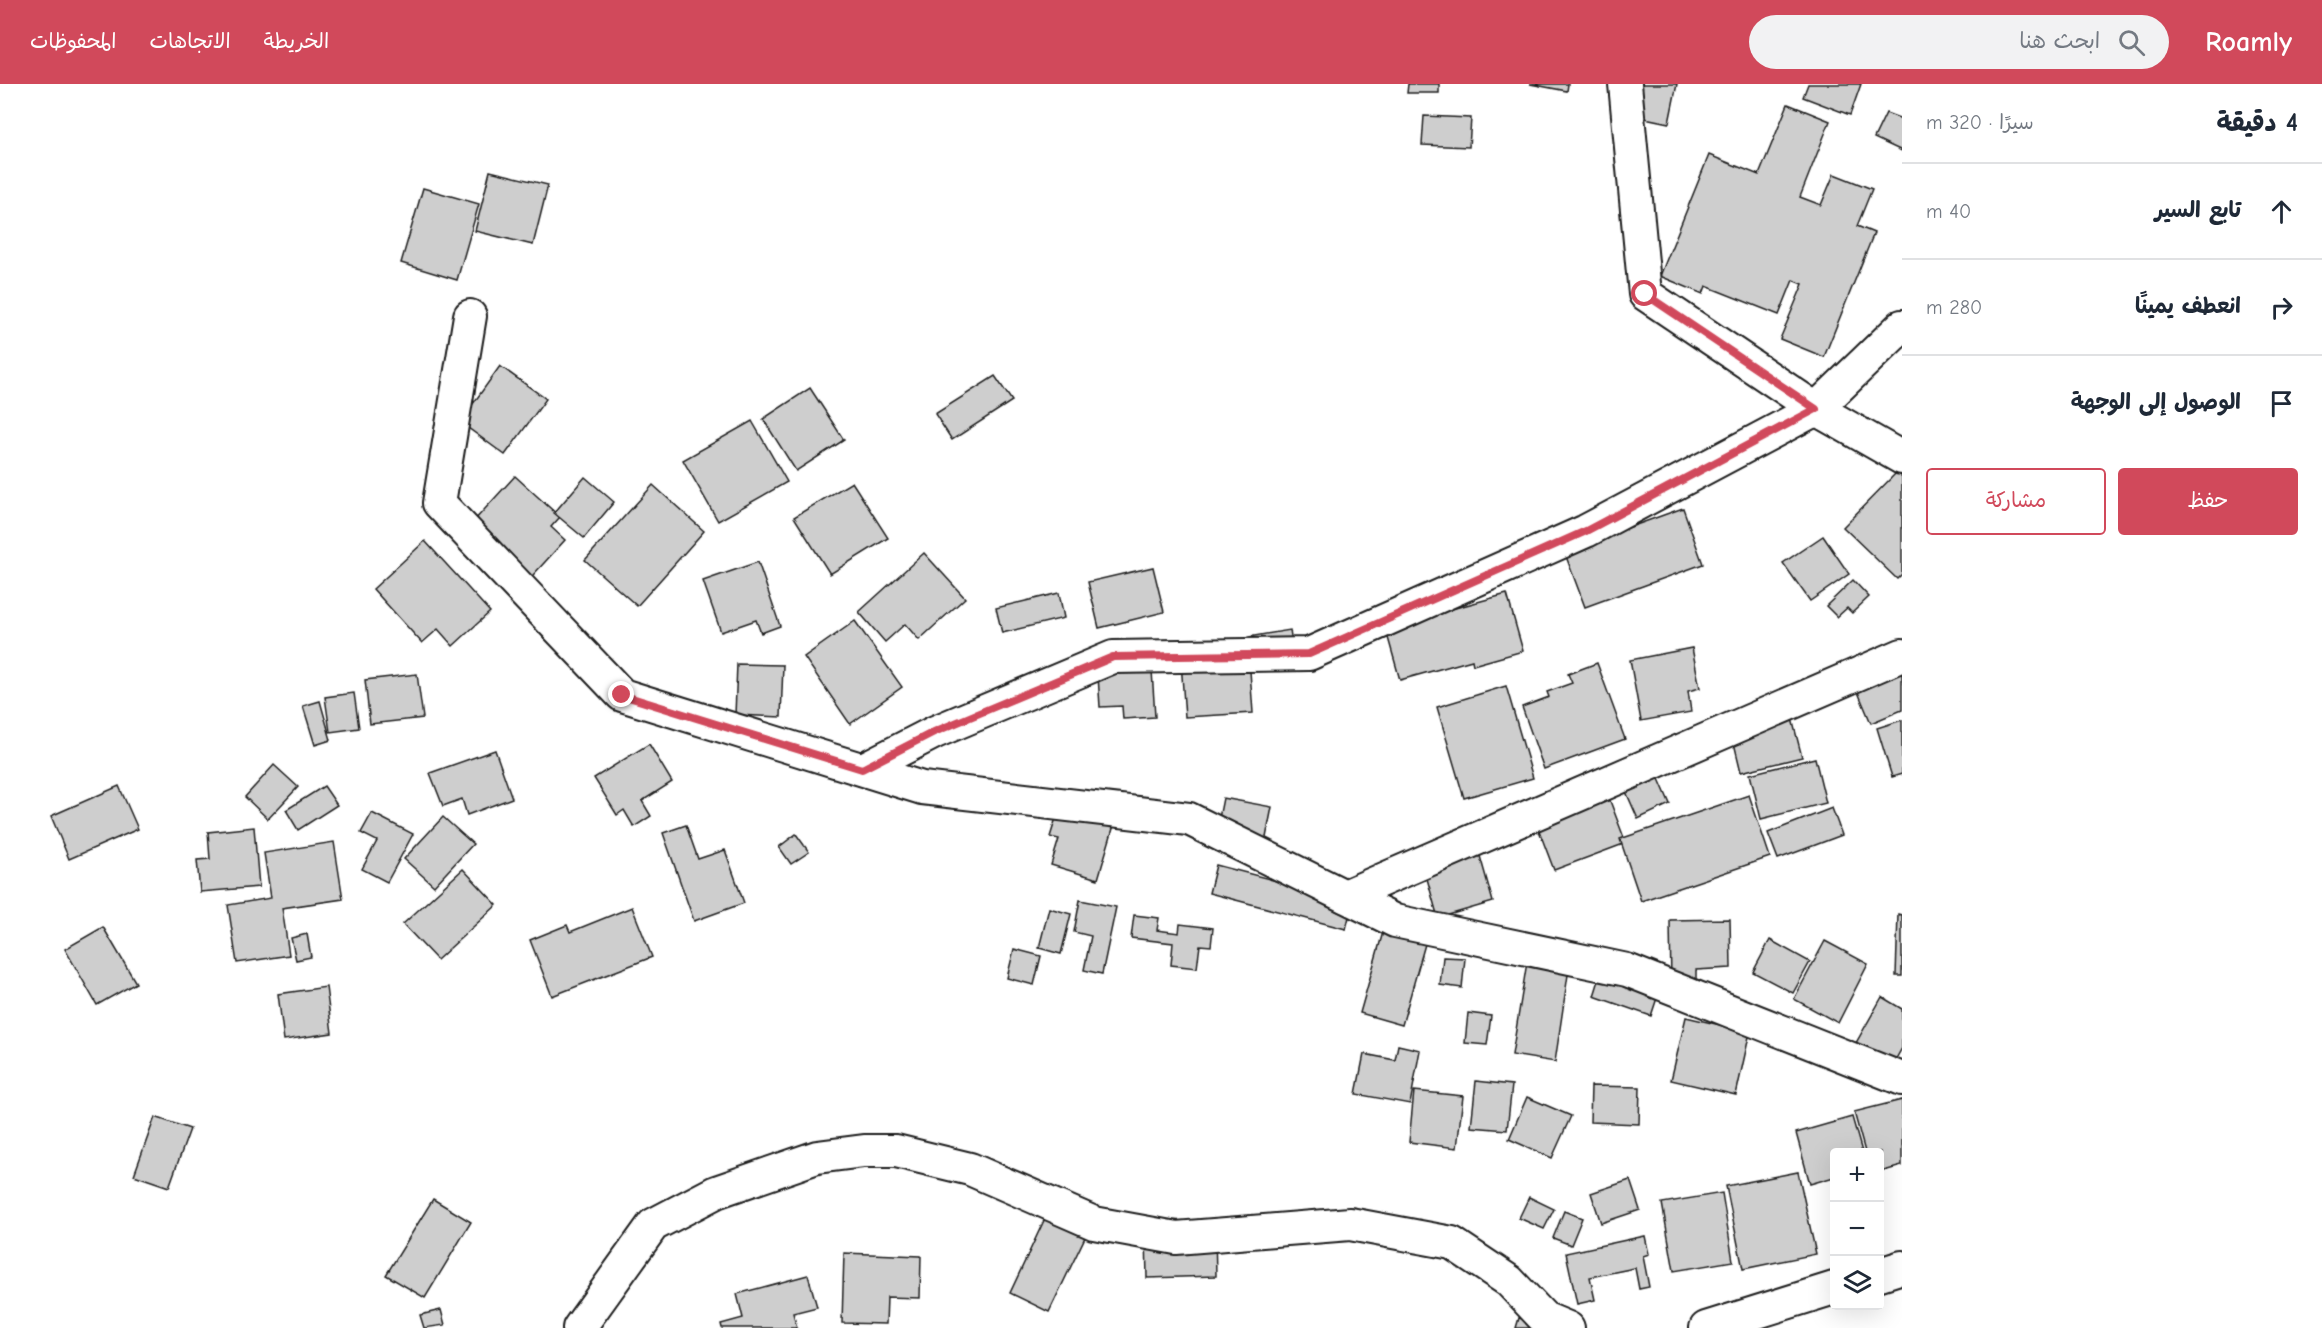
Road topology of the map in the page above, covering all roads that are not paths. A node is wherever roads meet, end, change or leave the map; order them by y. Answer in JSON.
{"nodes":[{"id":1,"x":1625,"y":84,"type":"edge"},
{"id":2,"x":470,"y":316,"type":"dead end"},
{"id":3,"x":1902,"y":326,"type":"edge"},
{"id":4,"x":1816,"y":409,"type":"junction"},
{"id":5,"x":1902,"y":458,"type":"edge"},
{"id":6,"x":1902,"y":656,"type":"edge"},
{"id":7,"x":862,"y":769,"type":"junction"},
{"id":8,"x":1346,"y":896,"type":"junction"},
{"id":9,"x":1902,"y":1080,"type":"edge"},
{"id":10,"x":1902,"y":1267,"type":"edge"},
{"id":11,"x":1884,"y":1273,"type":"edge"},
{"id":12,"x":1830,"y":1289,"type":"edge"},
{"id":13,"x":579,"y":1328,"type":"edge"},
{"id":14,"x":1569,"y":1328,"type":"edge"},
{"id":15,"x":1706,"y":1328,"type":"edge"}],
"edges":[{"from":1,"to":4,"type":"street"},
{"from":2,"to":7,"type":"street"},
{"from":3,"to":4,"type":"street"},
{"from":4,"to":5,"type":"street"},
{"from":4,"to":7,"type":"street"},
{"from":6,"to":8,"type":"street"},
{"from":7,"to":8,"type":"street"},
{"from":8,"to":9,"type":"street"},
{"from":10,"to":11,"type":"street"},
{"from":12,"to":15,"type":"street"},
{"from":13,"to":14,"type":"street"}]}
